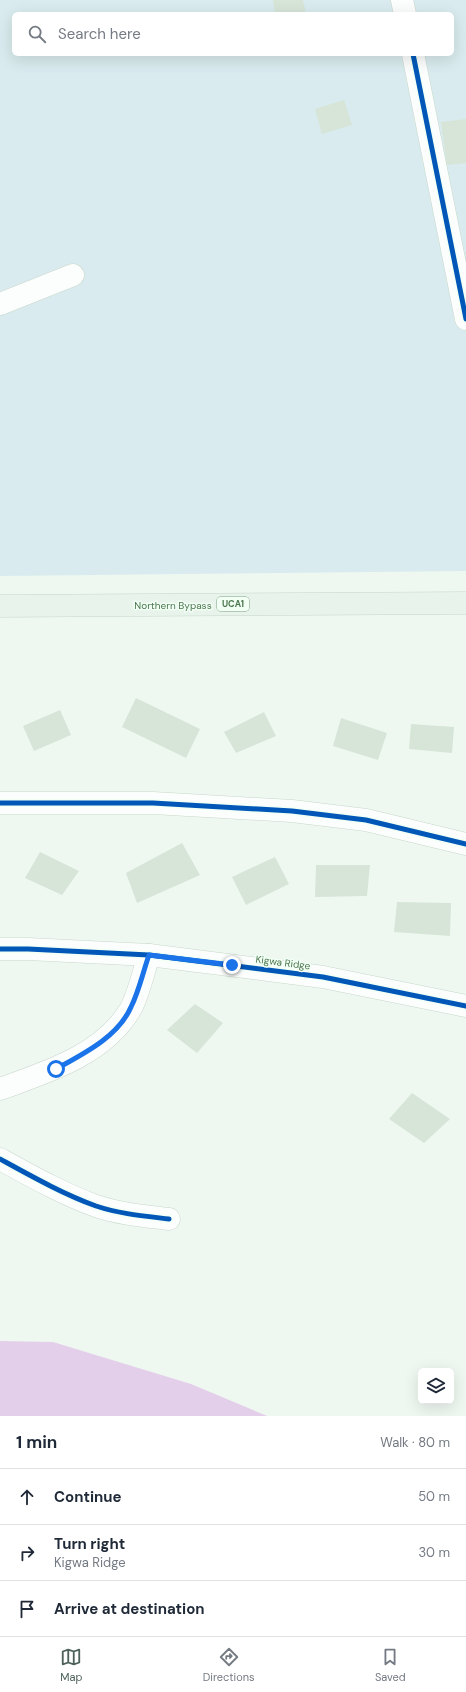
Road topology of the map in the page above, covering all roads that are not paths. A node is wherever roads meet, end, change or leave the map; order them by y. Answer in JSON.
{"nodes":[{"id":1,"x":402,"y":0,"type":"edge"},
{"id":2,"x":405,"y":12,"type":"edge"},
{"id":3,"x":413,"y":56,"type":"edge"},
{"id":4,"x":73,"y":275,"type":"dead end"},
{"id":5,"x":0,"y":304,"type":"edge"},
{"id":6,"x":466,"y":319,"type":"edge"},
{"id":7,"x":466,"y":603,"type":"edge"},
{"id":8,"x":0,"y":606,"type":"edge"},
{"id":9,"x":0,"y":803,"type":"edge"},
{"id":10,"x":466,"y":844,"type":"edge"},
{"id":11,"x":0,"y":949,"type":"edge"},
{"id":12,"x":149,"y":955,"type":"junction"},
{"id":13,"x":466,"y":1006,"type":"edge"},
{"id":14,"x":0,"y":1089,"type":"edge"},
{"id":15,"x":0,"y":1159,"type":"edge"},
{"id":16,"x":168,"y":1219,"type":"dead end"}],
"edges":[{"from":1,"to":2,"type":"street"},
{"from":3,"to":6,"type":"street"},
{"from":4,"to":5,"type":"street"},
{"from":7,"to":8,"type":"main road","name":"Northern Bypass","number":"UCA1"},
{"from":9,"to":10,"type":"street"},
{"from":11,"to":12,"type":"street","name":"Kigwa Ridge"},
{"from":12,"to":13,"type":"street","name":"Kigwa Ridge"},
{"from":12,"to":14,"type":"street"},
{"from":15,"to":16,"type":"street"}]}
